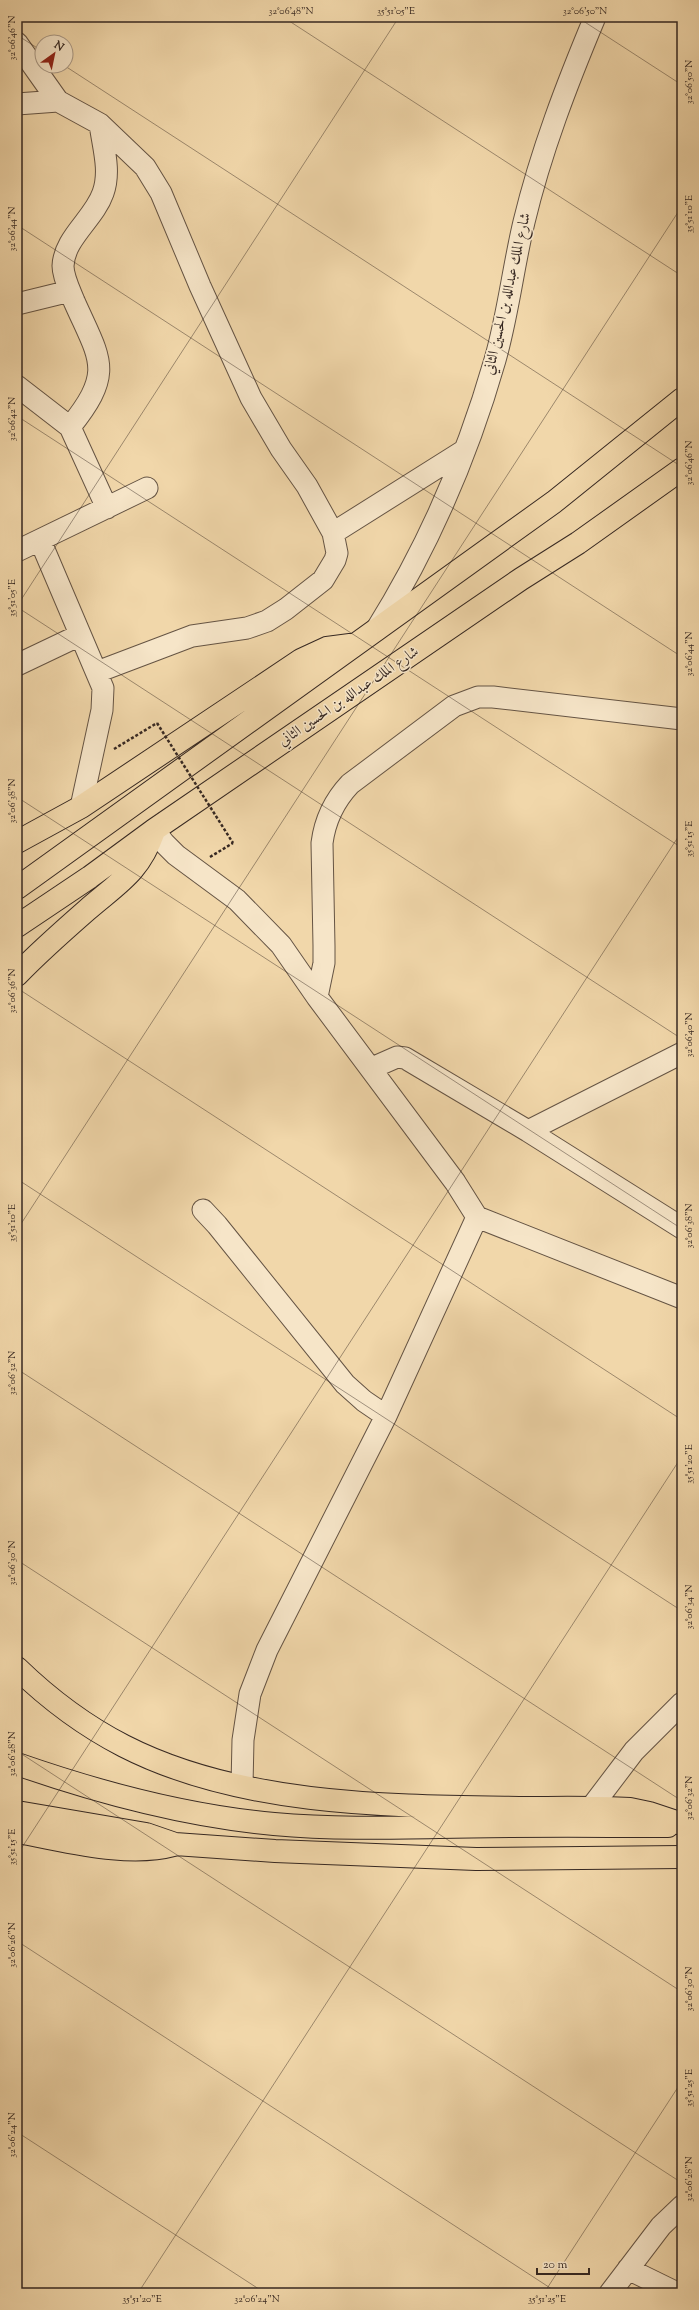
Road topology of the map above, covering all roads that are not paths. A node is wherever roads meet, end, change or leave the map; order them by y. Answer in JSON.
{"nodes":[{"id":1,"x":595,"y":17,"type":"edge"},
{"id":2,"x":17,"y":43,"type":"edge"},
{"id":3,"x":58,"y":101,"type":"junction"},
{"id":4,"x":17,"y":104,"type":"edge"},
{"id":5,"x":100,"y":124,"type":"junction"},
{"id":6,"x":70,"y":291,"type":"junction"},
{"id":7,"x":17,"y":304,"type":"edge"},
{"id":8,"x":17,"y":386,"type":"edge"},
{"id":9,"x":682,"y":399,"type":"edge"},
{"id":10,"x":70,"y":427,"type":"junction"},
{"id":11,"x":465,"y":450,"type":"junction"},
{"id":12,"x":682,"y":469,"type":"edge"},
{"id":13,"x":147,"y":488,"type":"dead end"},
{"id":14,"x":107,"y":508,"type":"junction"},
{"id":15,"x":333,"y":533,"type":"junction"},
{"id":16,"x":40,"y":540,"type":"junction"},
{"id":17,"x":17,"y":551,"type":"edge"},
{"id":18,"x":376,"y":630,"type":"junction"},
{"id":19,"x":80,"y":635,"type":"junction"},
{"id":20,"x":355,"y":645,"type":"junction"},
{"id":21,"x":17,"y":664,"type":"edge"},
{"id":22,"x":97,"y":672,"type":"junction"},
{"id":23,"x":682,"y":719,"type":"edge"},
{"id":24,"x":81,"y":807,"type":"junction"},
{"id":25,"x":154,"y":830,"type":"junction"},
{"id":26,"x":17,"y":842,"type":"edge"},
{"id":27,"x":17,"y":888,"type":"edge"},
{"id":28,"x":17,"y":926,"type":"edge"},
{"id":29,"x":17,"y":975,"type":"edge"},
{"id":30,"x":317,"y":997,"type":"junction"},
{"id":31,"x":682,"y":1053,"type":"edge"},
{"id":32,"x":372,"y":1068,"type":"junction"},
{"id":33,"x":528,"y":1131,"type":"junction"},
{"id":34,"x":202,"y":1210,"type":"dead end"},
{"id":35,"x":477,"y":1217,"type":"junction"},
{"id":36,"x":682,"y":1228,"type":"edge"},
{"id":37,"x":682,"y":1298,"type":"edge"},
{"id":38,"x":386,"y":1416,"type":"junction"},
{"id":39,"x":17,"y":1668,"type":"edge"},
{"id":40,"x":682,"y":1703,"type":"edge"},
{"id":41,"x":17,"y":1764,"type":"edge"},
{"id":42,"x":242,"y":1786,"type":"junction"},
{"id":43,"x":590,"y":1808,"type":"junction"},
{"id":44,"x":17,"y":1812,"type":"edge"},
{"id":45,"x":682,"y":1825,"type":"edge"},
{"id":46,"x":17,"y":1832,"type":"edge"},
{"id":47,"x":175,"y":1844,"type":"junction"},
{"id":48,"x":680,"y":1858,"type":"edge"},
{"id":49,"x":682,"y":2206,"type":"edge"},
{"id":50,"x":628,"y":2269,"type":"junction"},
{"id":51,"x":610,"y":2293,"type":"edge"},
{"id":52,"x":677,"y":2293,"type":"edge"}],
"edges":[{"from":1,"to":11,"type":"street","name":"شارع الملك عبدالله بن الحسين الثاني"},
{"from":2,"to":3,"type":"street"},
{"from":3,"to":4,"type":"street"},
{"from":3,"to":5,"type":"street"},
{"from":5,"to":6,"type":"street"},
{"from":5,"to":15,"type":"street"},
{"from":6,"to":7,"type":"street"},
{"from":6,"to":10,"type":"street"},
{"from":8,"to":10,"type":"street"},
{"from":9,"to":18,"type":"highway","name":"شارع الملك عبدالله بن الحسين الثاني"},
{"from":10,"to":14,"type":"street"},
{"from":11,"to":15,"type":"street"},
{"from":11,"to":18,"type":"street","name":"شارع الملك عبدالله بن الحسين الثاني"},
{"from":12,"to":25,"type":"highway","name":"شارع الملك عبدالله بن الحسين الثاني"},
{"from":13,"to":14,"type":"street"},
{"from":14,"to":16,"type":"street"},
{"from":15,"to":22,"type":"street"},
{"from":16,"to":17,"type":"street"},
{"from":16,"to":19,"type":"street"},
{"from":18,"to":20,"type":"highway","name":"شارع الملك عبدالله بن الحسين الثاني"},
{"from":19,"to":21,"type":"street"},
{"from":19,"to":22,"type":"street"},
{"from":20,"to":24,"type":"highway"},
{"from":20,"to":27,"type":"highway","name":"شارع الملك عبدالله بن الحسين الثاني"},
{"from":22,"to":24,"type":"street"},
{"from":23,"to":30,"type":"street"},
{"from":24,"to":26,"type":"highway"},
{"from":25,"to":28,"type":"highway","name":"شارع الملك عبدالله بن الحسين الثاني"},
{"from":25,"to":29,"type":"highway"},
{"from":25,"to":30,"type":"street"},
{"from":30,"to":32,"type":"street"},
{"from":31,"to":33,"type":"street"},
{"from":32,"to":33,"type":"street"},
{"from":32,"to":35,"type":"street"},
{"from":33,"to":36,"type":"street"},
{"from":34,"to":38,"type":"street"},
{"from":35,"to":37,"type":"street"},
{"from":35,"to":38,"type":"street"},
{"from":38,"to":42,"type":"street"},
{"from":39,"to":42,"type":"highway"},
{"from":40,"to":43,"type":"street"},
{"from":41,"to":45,"type":"highway"},
{"from":42,"to":43,"type":"highway"},
{"from":43,"to":45,"type":"highway"},
{"from":44,"to":47,"type":"highway"},
{"from":46,"to":47,"type":"highway"},
{"from":47,"to":48,"type":"highway"},
{"from":49,"to":50,"type":"street"},
{"from":50,"to":51,"type":"street"},
{"from":50,"to":52,"type":"street"}]}
